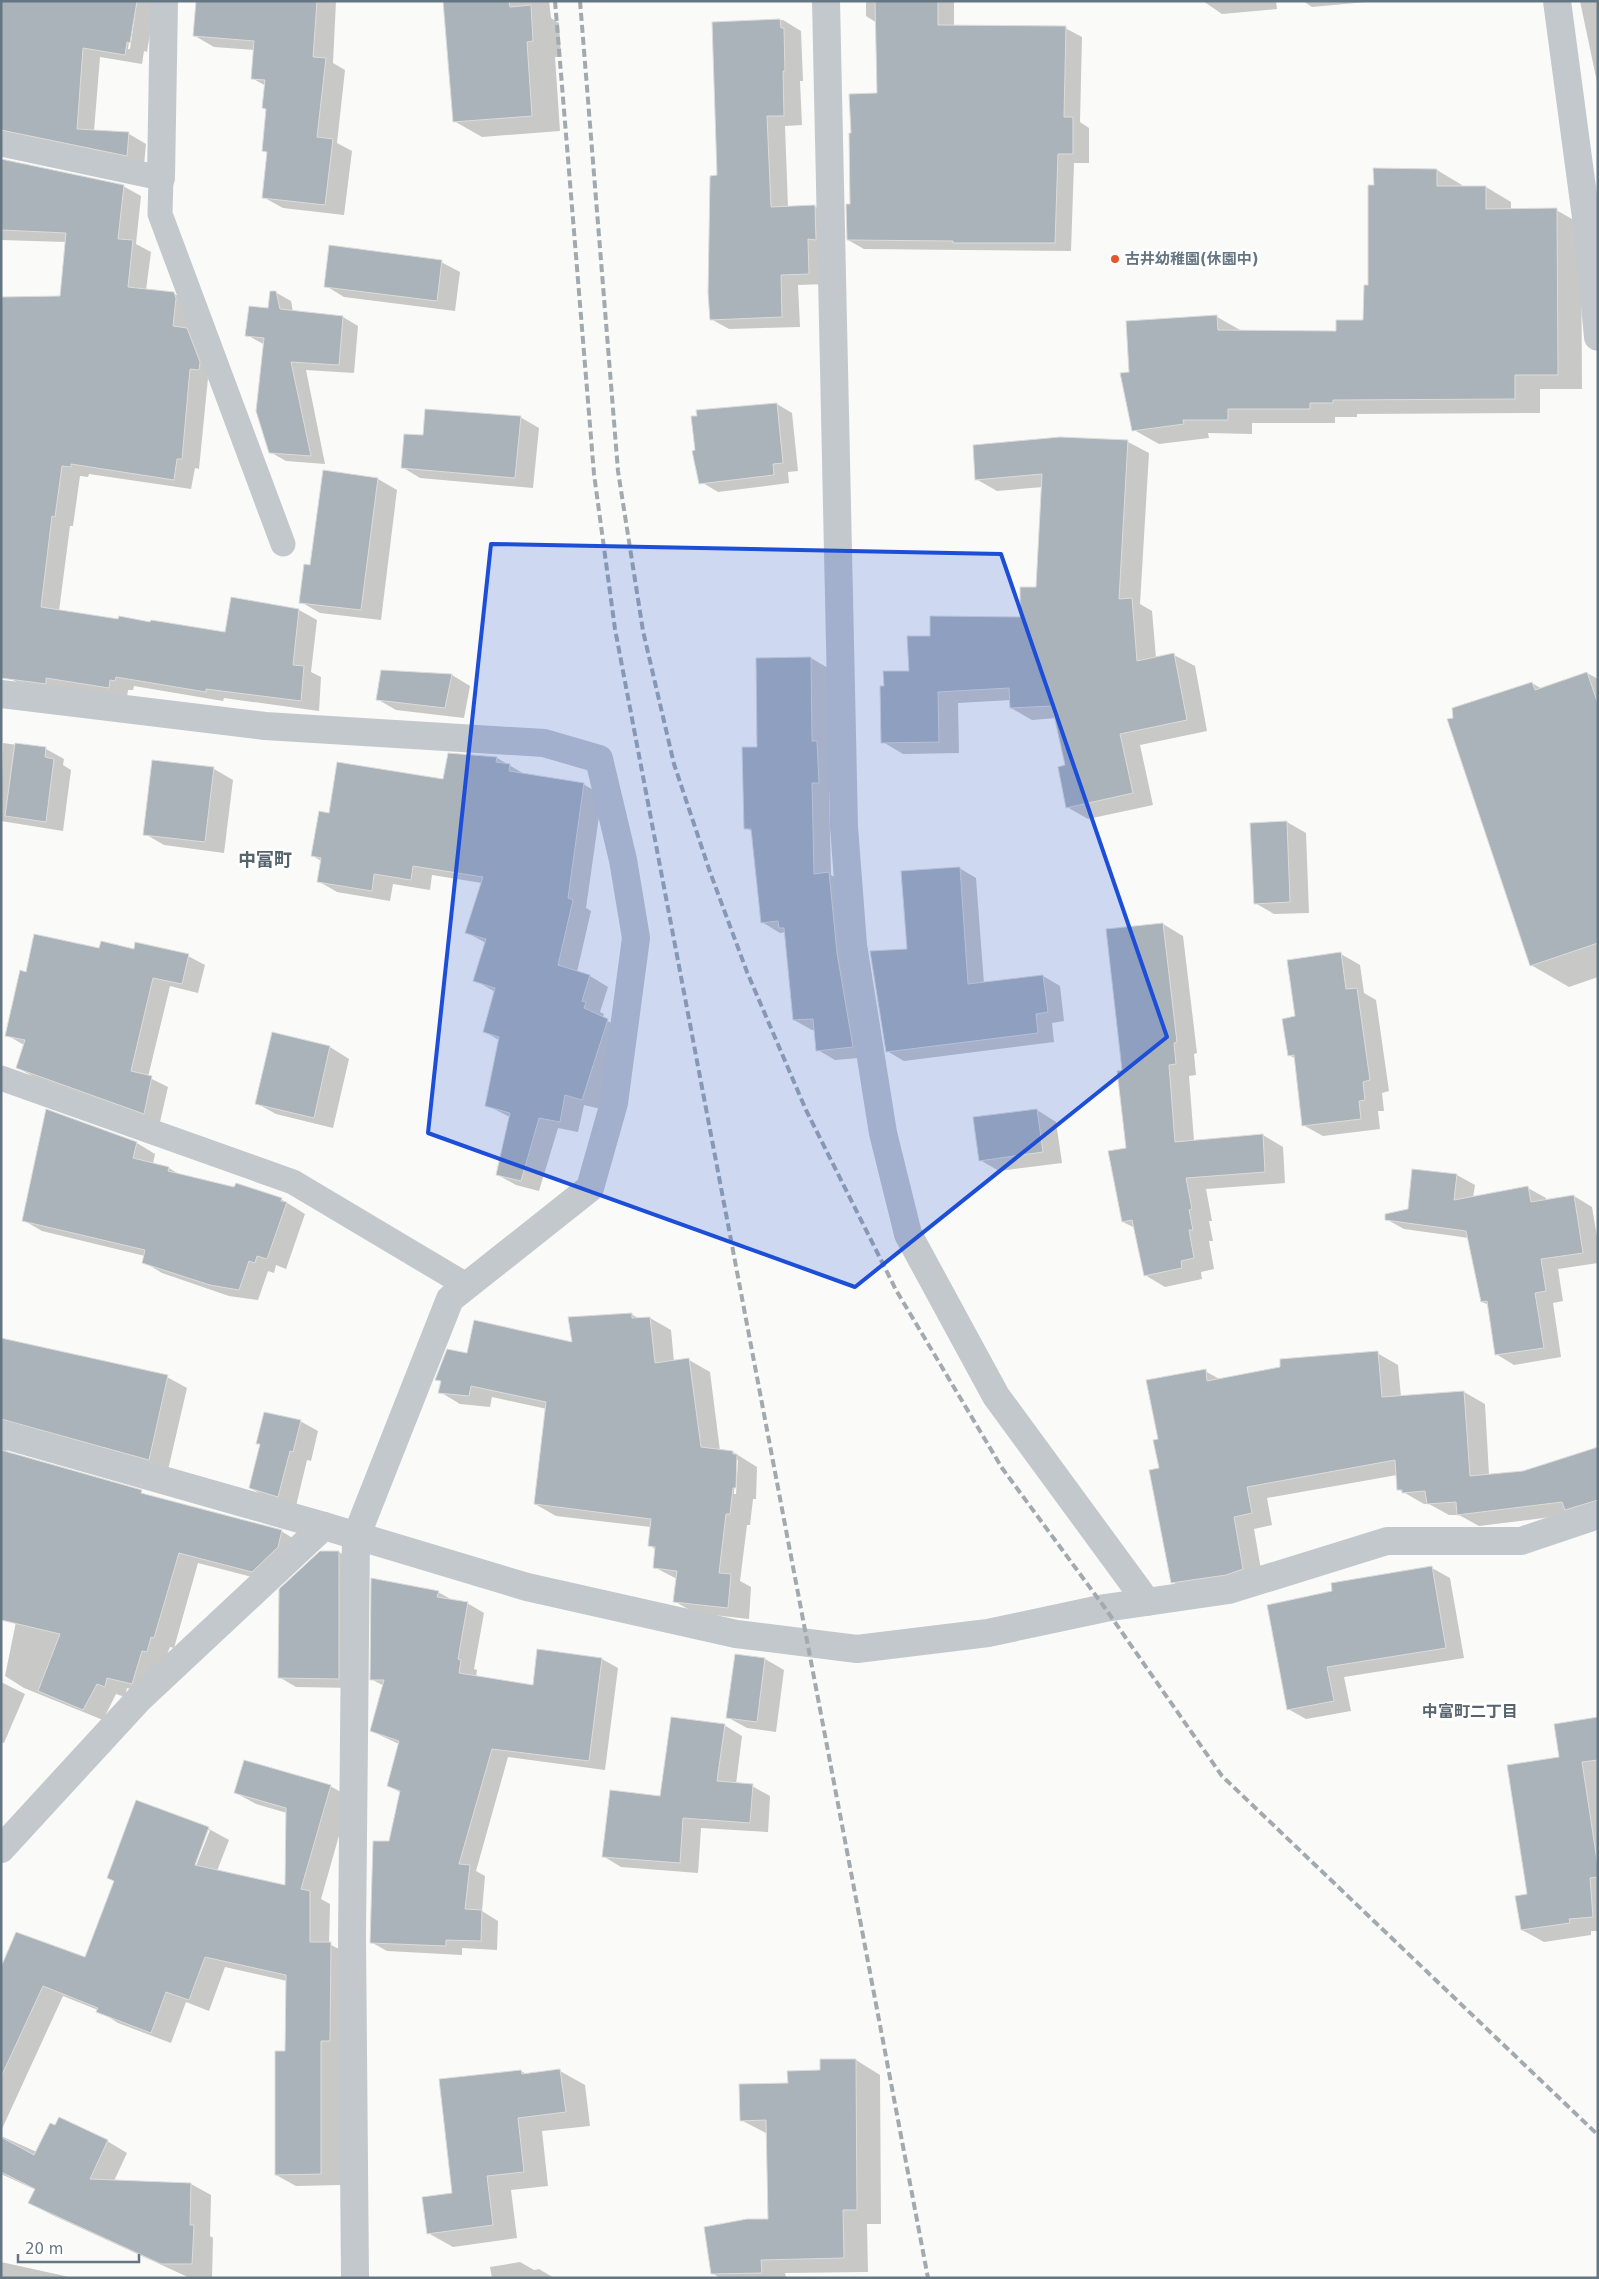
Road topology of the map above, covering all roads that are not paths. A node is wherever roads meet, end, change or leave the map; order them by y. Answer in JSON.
{"nodes":[{"id":1,"x":164,"y":1,"type":"edge"},
{"id":2,"x":826,"y":1,"type":"edge"},
{"id":3,"x":1557,"y":1,"type":"edge"},
{"id":4,"x":1,"y":144,"type":"edge"},
{"id":5,"x":161,"y":178,"type":"junction"},
{"id":6,"x":1598,"y":337,"type":"edge"},
{"id":7,"x":283,"y":544,"type":"dead end"},
{"id":8,"x":1,"y":694,"type":"edge"},
{"id":9,"x":1,"y":1078,"type":"edge"},
{"id":10,"x":466,"y":1285,"type":"junction"},
{"id":11,"x":1,"y":1434,"type":"edge"},
{"id":12,"x":1598,"y":1515,"type":"edge"},
{"id":13,"x":324,"y":1526,"type":"junction"},
{"id":14,"x":356,"y":1537,"type":"junction"},
{"id":15,"x":1147,"y":1602,"type":"junction"},
{"id":16,"x":1,"y":1849,"type":"edge"},
{"id":17,"x":355,"y":2278,"type":"edge"}],
"edges":[{"from":1,"to":5,"type":"street"},
{"from":2,"to":15,"type":"street"},
{"from":3,"to":6,"type":"street"},
{"from":4,"to":5,"type":"lane"},
{"from":5,"to":7,"type":"lane"},
{"from":8,"to":10,"type":"street"},
{"from":9,"to":10,"type":"lane"},
{"from":10,"to":14,"type":"street"},
{"from":11,"to":13,"type":"street"},
{"from":12,"to":15,"type":"street"},
{"from":13,"to":14,"type":"street"},
{"from":13,"to":16,"type":"street"},
{"from":14,"to":15,"type":"street"},
{"from":14,"to":17,"type":"street"}]}
